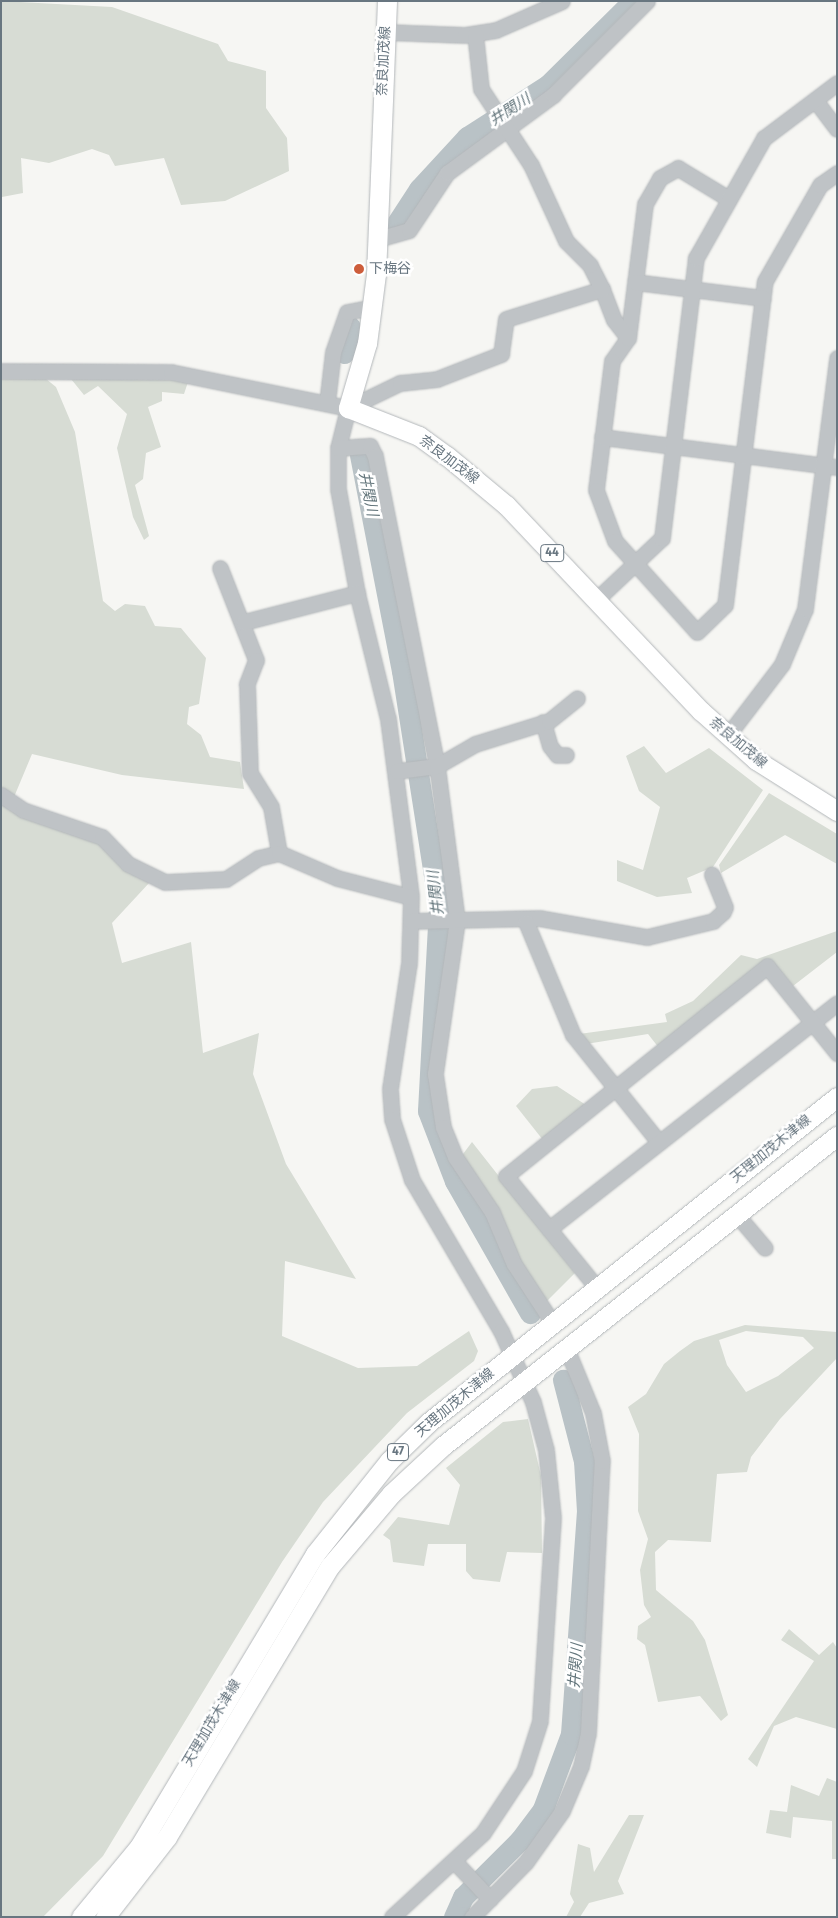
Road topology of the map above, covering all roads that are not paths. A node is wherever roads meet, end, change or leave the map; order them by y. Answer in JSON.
{"nodes":[{"id":1,"x":387,"y":1,"type":"edge"},
{"id":2,"x":562,"y":1,"type":"edge"},
{"id":3,"x":647,"y":1,"type":"edge"},
{"id":4,"x":386,"y":32,"type":"junction"},
{"id":5,"x":475,"y":34,"type":"junction"},
{"id":6,"x":837,"y":83,"type":"edge"},
{"id":7,"x":815,"y":100,"type":"junction"},
{"id":8,"x":505,"y":125,"type":"junction"},
{"id":9,"x":837,"y":129,"type":"edge"},
{"id":10,"x":837,"y":173,"type":"edge"},
{"id":11,"x":729,"y":199,"type":"junction"},
{"id":12,"x":378,"y":239,"type":"junction"},
{"id":13,"x":635,"y":282,"type":"junction"},
{"id":14,"x":602,"y":289,"type":"junction"},
{"id":15,"x":692,"y":290,"type":"junction"},
{"id":16,"x":763,"y":298,"type":"junction"},
{"id":17,"x":373,"y":307,"type":"junction"},
{"id":18,"x":628,"y":338,"type":"junction"},
{"id":19,"x":837,"y":358,"type":"edge"},
{"id":20,"x":1,"y":371,"type":"edge"},
{"id":21,"x":327,"y":403,"type":"junction"},
{"id":22,"x":348,"y":408,"type":"junction"},
{"id":23,"x":602,"y":437,"type":"junction"},
{"id":24,"x":673,"y":446,"type":"junction"},
{"id":25,"x":338,"y":448,"type":"junction"},
{"id":26,"x":745,"y":454,"type":"junction"},
{"id":27,"x":830,"y":466,"type":"edge"},
{"id":28,"x":636,"y":562,"type":"junction"},
{"id":29,"x":220,"y":568,"type":"dead end"},
{"id":30,"x":357,"y":593,"type":"junction"},
{"id":31,"x":597,"y":599,"type":"junction"},
{"id":32,"x":244,"y":622,"type":"junction"},
{"id":33,"x":578,"y":698,"type":"dead end"},
{"id":34,"x":543,"y":722,"type":"junction"},
{"id":35,"x":728,"y":735,"type":"junction"},
{"id":36,"x":566,"y":755,"type":"dead end"},
{"id":37,"x":438,"y":766,"type":"junction"},
{"id":38,"x":404,"y":770,"type":"junction"},
{"id":39,"x":1,"y":795,"type":"edge"},
{"id":40,"x":837,"y":811,"type":"edge"},
{"id":41,"x":279,"y":852,"type":"junction"},
{"id":42,"x":712,"y":875,"type":"dead end"},
{"id":43,"x":411,"y":897,"type":"junction"},
{"id":44,"x":417,"y":921,"type":"junction"},
{"id":45,"x":457,"y":921,"type":"junction"},
{"id":46,"x":526,"y":922,"type":"junction"},
{"id":47,"x":837,"y":1002,"type":"edge"},
{"id":48,"x":811,"y":1022,"type":"junction"},
{"id":49,"x":837,"y":1053,"type":"edge"},
{"id":50,"x":617,"y":1089,"type":"junction"},
{"id":51,"x":837,"y":1096,"type":"edge"},
{"id":52,"x":837,"y":1136,"type":"edge"},
{"id":53,"x":658,"y":1141,"type":"junction"},
{"id":54,"x":737,"y":1215,"type":"junction"},
{"id":55,"x":549,"y":1228,"type":"junction"},
{"id":56,"x":765,"y":1248,"type":"dead end"},
{"id":57,"x":597,"y":1288,"type":"junction"},
{"id":58,"x":552,"y":1322,"type":"junction"},
{"id":59,"x":567,"y":1350,"type":"junction"},
{"id":60,"x":512,"y":1355,"type":"junction"},
{"id":61,"x":524,"y":1383,"type":"junction"},
{"id":62,"x":455,"y":1862,"type":"junction"},
{"id":63,"x":489,"y":1898,"type":"junction"},
{"id":64,"x":80,"y":1917,"type":"edge"},
{"id":65,"x":105,"y":1917,"type":"edge"},
{"id":66,"x":392,"y":1917,"type":"edge"},
{"id":67,"x":472,"y":1917,"type":"edge"}],
"edges":[{"from":1,"to":4,"type":"main road","name":"奈良加茂線"},
{"from":2,"to":5,"type":"street"},
{"from":3,"to":8,"type":"street"},
{"from":4,"to":5,"type":"street"},
{"from":4,"to":12,"type":"main road","name":"奈良加茂線"},
{"from":5,"to":8,"type":"street"},
{"from":6,"to":7,"type":"street"},
{"from":7,"to":9,"type":"street"},
{"from":7,"to":11,"type":"street"},
{"from":8,"to":12,"type":"street"},
{"from":8,"to":14,"type":"street"},
{"from":10,"to":16,"type":"street"},
{"from":11,"to":13,"type":"street"},
{"from":11,"to":15,"type":"street"},
{"from":12,"to":17,"type":"main road","name":"奈良加茂線"},
{"from":13,"to":15,"type":"street"},
{"from":13,"to":18,"type":"street"},
{"from":14,"to":18,"type":"street"},
{"from":14,"to":22,"type":"street"},
{"from":15,"to":16,"type":"street"},
{"from":15,"to":24,"type":"street"},
{"from":16,"to":26,"type":"street"},
{"from":17,"to":21,"type":"street"},
{"from":17,"to":22,"type":"main road","name":"奈良加茂線"},
{"from":18,"to":23,"type":"street"},
{"from":19,"to":27,"type":"street"},
{"from":20,"to":21,"type":"street"},
{"from":21,"to":22,"type":"street"},
{"from":22,"to":25,"type":"street"},
{"from":22,"to":31,"type":"main road","name":"奈良加茂線","number":"44"},
{"from":23,"to":24,"type":"street"},
{"from":23,"to":28,"type":"street"},
{"from":24,"to":26,"type":"street"},
{"from":24,"to":28,"type":"street"},
{"from":25,"to":30,"type":"street"},
{"from":25,"to":37,"type":"street"},
{"from":26,"to":27,"type":"street"},
{"from":26,"to":28,"type":"street"},
{"from":27,"to":35,"type":"street"},
{"from":28,"to":31,"type":"street"},
{"from":29,"to":32,"type":"street"},
{"from":30,"to":32,"type":"street"},
{"from":30,"to":38,"type":"street"},
{"from":31,"to":35,"type":"main road","name":"奈良加茂線","number":"44"},
{"from":32,"to":41,"type":"street"},
{"from":33,"to":34,"type":"street"},
{"from":34,"to":36,"type":"street"},
{"from":34,"to":37,"type":"street"},
{"from":35,"to":40,"type":"main road","name":"奈良加茂線","number":"44"},
{"from":37,"to":38,"type":"street"},
{"from":37,"to":45,"type":"street"},
{"from":38,"to":43,"type":"street"},
{"from":39,"to":41,"type":"street"},
{"from":41,"to":43,"type":"street"},
{"from":42,"to":46,"type":"street"},
{"from":43,"to":44,"type":"street"},
{"from":44,"to":45,"type":"street"},
{"from":44,"to":60,"type":"street"},
{"from":45,"to":46,"type":"street"},
{"from":45,"to":58,"type":"street"},
{"from":46,"to":50,"type":"street"},
{"from":47,"to":48,"type":"street"},
{"from":48,"to":49,"type":"street"},
{"from":48,"to":50,"type":"street"},
{"from":48,"to":53,"type":"street"},
{"from":50,"to":53,"type":"street"},
{"from":50,"to":55,"type":"street"},
{"from":51,"to":57,"type":"main road","name":"天理加茂木津線","number":"47"},
{"from":52,"to":54,"type":"main road","name":"天理加茂木津線","number":"47"},
{"from":53,"to":55,"type":"street"},
{"from":54,"to":56,"type":"street"},
{"from":54,"to":59,"type":"main road","name":"天理加茂木津線","number":"47"},
{"from":55,"to":57,"type":"street"},
{"from":57,"to":58,"type":"main road","name":"天理加茂木津線","number":"47"},
{"from":58,"to":60,"type":"main road","name":"天理加茂木津線","number":"47"},
{"from":59,"to":61,"type":"main road","name":"天理加茂木津線","number":"47"},
{"from":59,"to":63,"type":"street"},
{"from":60,"to":61,"type":"street"},
{"from":60,"to":64,"type":"main road","name":"天理加茂木津線","number":"47"},
{"from":61,"to":62,"type":"street"},
{"from":61,"to":65,"type":"main road","name":"天理加茂木津線","number":"47"},
{"from":62,"to":63,"type":"street"},
{"from":62,"to":66,"type":"street"},
{"from":63,"to":67,"type":"street"}]}
